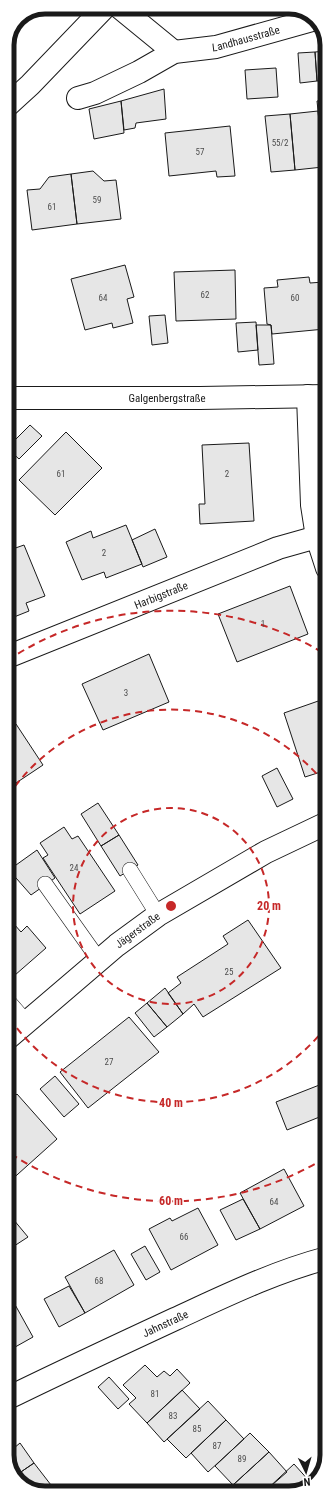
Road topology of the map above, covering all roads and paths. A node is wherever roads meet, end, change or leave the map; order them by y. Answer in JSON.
{"nodes":[{"id":1,"x":98,"y":14,"type":"edge"},
{"id":2,"x":128,"y":14,"type":"edge"},
{"id":3,"x":309,"y":21,"type":"edge"},
{"id":4,"x":174,"y":52,"type":"junction"},
{"id":5,"x":78,"y":98,"type":"dead end"},
{"id":6,"x":14,"y":100,"type":"edge"},
{"id":7,"x":317,"y":396,"type":"edge"},
{"id":8,"x":14,"y":398,"type":"edge"},
{"id":9,"x":317,"y":537,"type":"junction"},
{"id":10,"x":320,"y":546,"type":"edge"},
{"id":11,"x":14,"y":654,"type":"edge"},
{"id":12,"x":320,"y":826,"type":"edge"},
{"id":13,"x":130,"y":870,"type":"dead end"},
{"id":14,"x":45,"y":884,"type":"dead end"},
{"id":15,"x":158,"y":915,"type":"junction"},
{"id":16,"x":99,"y":960,"type":"junction"},
{"id":17,"x":14,"y":1007,"type":"edge"},
{"id":18,"x":27,"y":1023,"type":"junction"},
{"id":19,"x":14,"y":1034,"type":"edge"},
{"id":20,"x":320,"y":1260,"type":"edge"},
{"id":21,"x":14,"y":1395,"type":"edge"}],
"edges":[{"from":1,"to":6,"type":"street"},
{"from":2,"to":4,"type":"street"},
{"from":3,"to":4,"type":"street","name":"Landhausstraße"},
{"from":4,"to":5,"type":"street","name":"Landhausstraße"},
{"from":7,"to":8,"type":"street","name":"Galgenbergstraße"},
{"from":7,"to":9,"type":"street"},
{"from":9,"to":10,"type":"street"},
{"from":9,"to":11,"type":"street","name":"Harbigstraße"},
{"from":12,"to":15,"type":"street","name":"Jägerstraße"},
{"from":13,"to":15,"type":"lane"},
{"from":14,"to":16,"type":"lane"},
{"from":15,"to":16,"type":"street","name":"Jägerstraße"},
{"from":16,"to":18,"type":"street","name":"Jägerstraße"},
{"from":17,"to":18,"type":"lane"},
{"from":18,"to":19,"type":"street","name":"Jägerstraße"},
{"from":20,"to":21,"type":"street","name":"Jahnstraße"}]}
